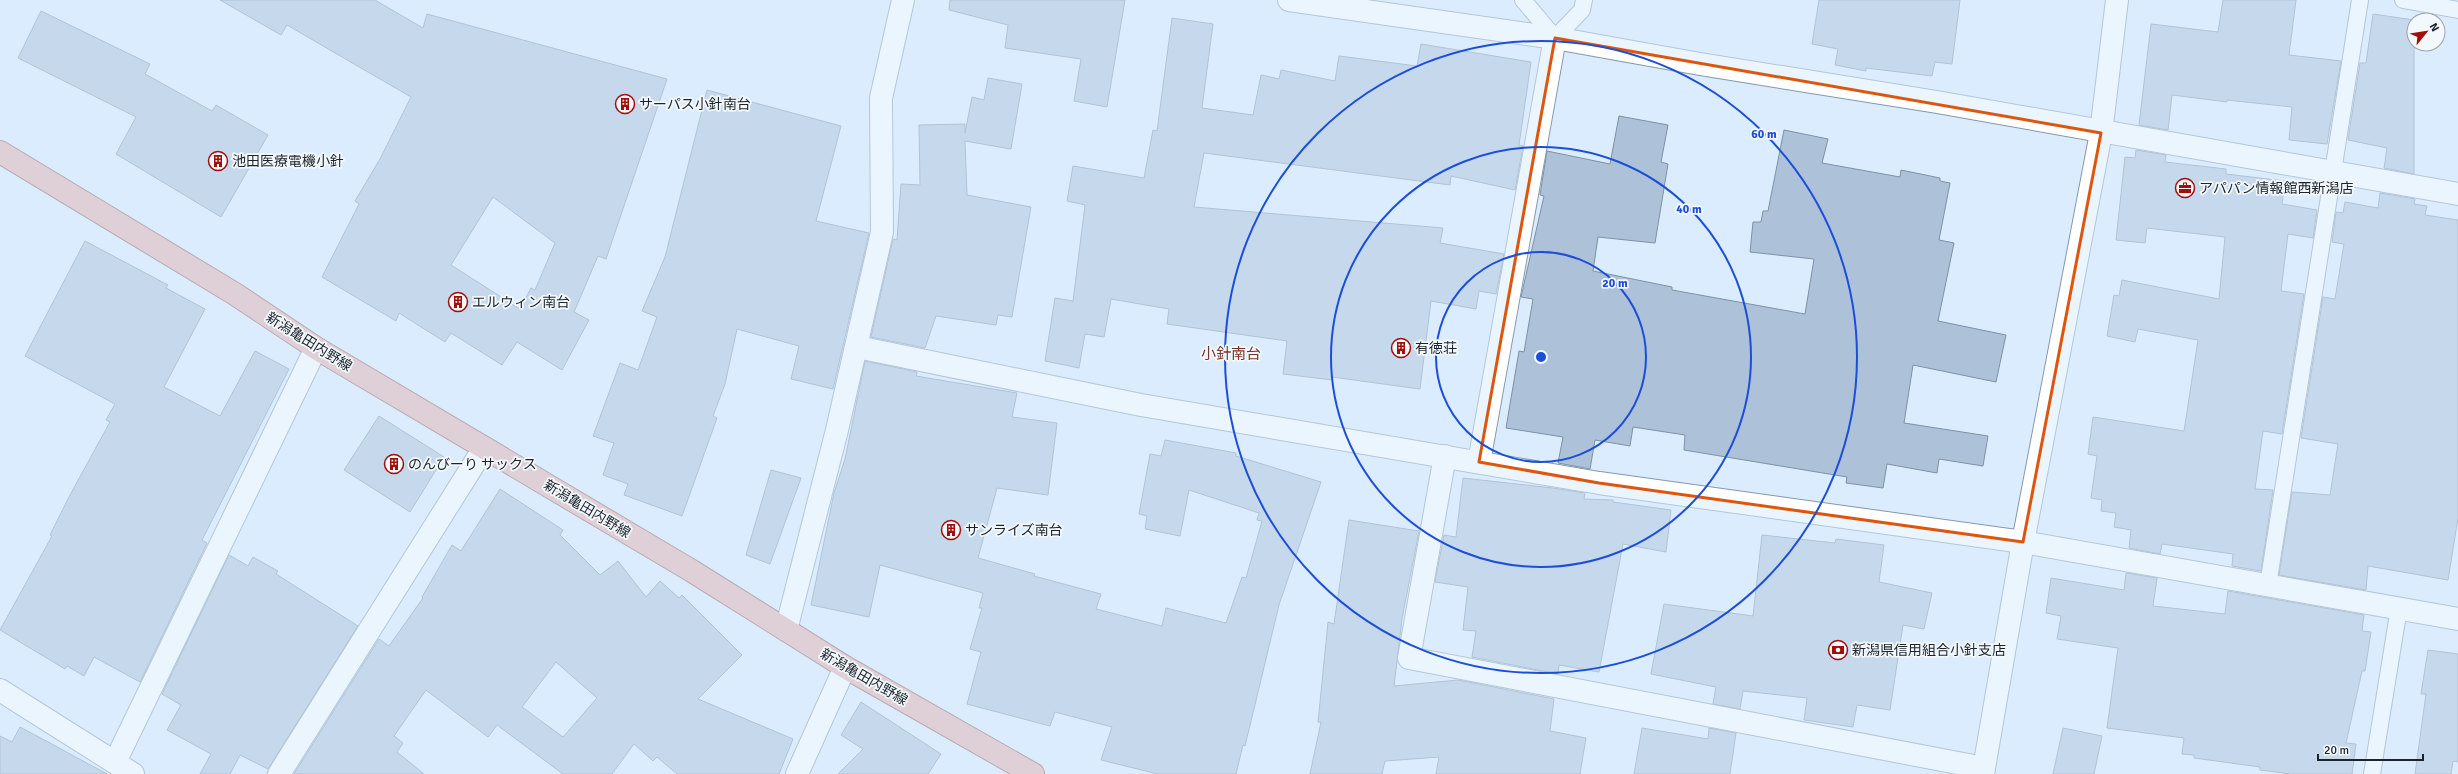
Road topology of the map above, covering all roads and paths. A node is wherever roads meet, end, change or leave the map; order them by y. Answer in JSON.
{"nodes":[{"id":1,"x":903,"y":0,"type":"edge"},
{"id":2,"x":1289,"y":0,"type":"edge"},
{"id":3,"x":1524,"y":0,"type":"edge"},
{"id":4,"x":1584,"y":0,"type":"edge"},
{"id":5,"x":2117,"y":0,"type":"edge"},
{"id":6,"x":2360,"y":0,"type":"edge"},
{"id":7,"x":2403,"y":0,"type":"edge"},
{"id":8,"x":2458,"y":10,"type":"edge"},
{"id":9,"x":1555,"y":38,"type":"junction"},
{"id":10,"x":2101,"y":132,"type":"junction"},
{"id":11,"x":0,"y":152,"type":"edge"},
{"id":12,"x":2333,"y":172,"type":"junction"},
{"id":13,"x":2458,"y":194,"type":"edge"},
{"id":14,"x":857,"y":346,"type":"junction"},
{"id":15,"x":316,"y":348,"type":"junction"},
{"id":16,"x":484,"y":448,"type":"junction"},
{"id":17,"x":1445,"y":456,"type":"junction"},
{"id":18,"x":1479,"y":462,"type":"junction"},
{"id":19,"x":2022,"y":542,"type":"junction"},
{"id":20,"x":2268,"y":585,"type":"junction"},
{"id":21,"x":2399,"y":608,"type":"junction"},
{"id":22,"x":2458,"y":619,"type":"edge"},
{"id":23,"x":786,"y":630,"type":"junction"},
{"id":24,"x":845,"y":667,"type":"junction"},
{"id":25,"x":0,"y":690,"type":"edge"},
{"id":26,"x":115,"y":762,"type":"junction"},
{"id":27,"x":1984,"y":771,"type":"edge"},
{"id":28,"x":133,"y":774,"type":"edge"},
{"id":29,"x":279,"y":774,"type":"edge"},
{"id":30,"x":797,"y":774,"type":"edge"},
{"id":31,"x":1032,"y":774,"type":"edge"},
{"id":32,"x":2372,"y":774,"type":"edge"}],
"edges":[{"from":1,"to":14,"type":"street"},
{"from":2,"to":9,"type":"street"},
{"from":3,"to":9,"type":"lane"},
{"from":4,"to":9,"type":"lane"},
{"from":5,"to":10,"type":"street"},
{"from":6,"to":12,"type":"lane"},
{"from":7,"to":8,"type":"lane"},
{"from":9,"to":10,"type":"street"},
{"from":9,"to":18,"type":"street"},
{"from":10,"to":12,"type":"street"},
{"from":10,"to":19,"type":"street"},
{"from":11,"to":15,"type":"main road","name":"新潟亀田内野線"},
{"from":12,"to":13,"type":"street"},
{"from":12,"to":20,"type":"lane"},
{"from":14,"to":17,"type":"street"},
{"from":14,"to":23,"type":"street"},
{"from":15,"to":16,"type":"main road","name":"新潟亀田内野線"},
{"from":15,"to":26,"type":"street"},
{"from":16,"to":23,"type":"main road","name":"新潟亀田内野線"},
{"from":16,"to":29,"type":"street"},
{"from":17,"to":18,"type":"street"},
{"from":17,"to":27,"type":"street"},
{"from":18,"to":19,"type":"street"},
{"from":19,"to":20,"type":"street"},
{"from":19,"to":27,"type":"street"},
{"from":20,"to":21,"type":"street"},
{"from":21,"to":22,"type":"street"},
{"from":21,"to":32,"type":"lane"},
{"from":23,"to":24,"type":"main road","name":"新潟亀田内野線"},
{"from":24,"to":30,"type":"street"},
{"from":24,"to":31,"type":"main road","name":"新潟亀田内野線"},
{"from":25,"to":26,"type":"street"},
{"from":26,"to":28,"type":"street"}]}
